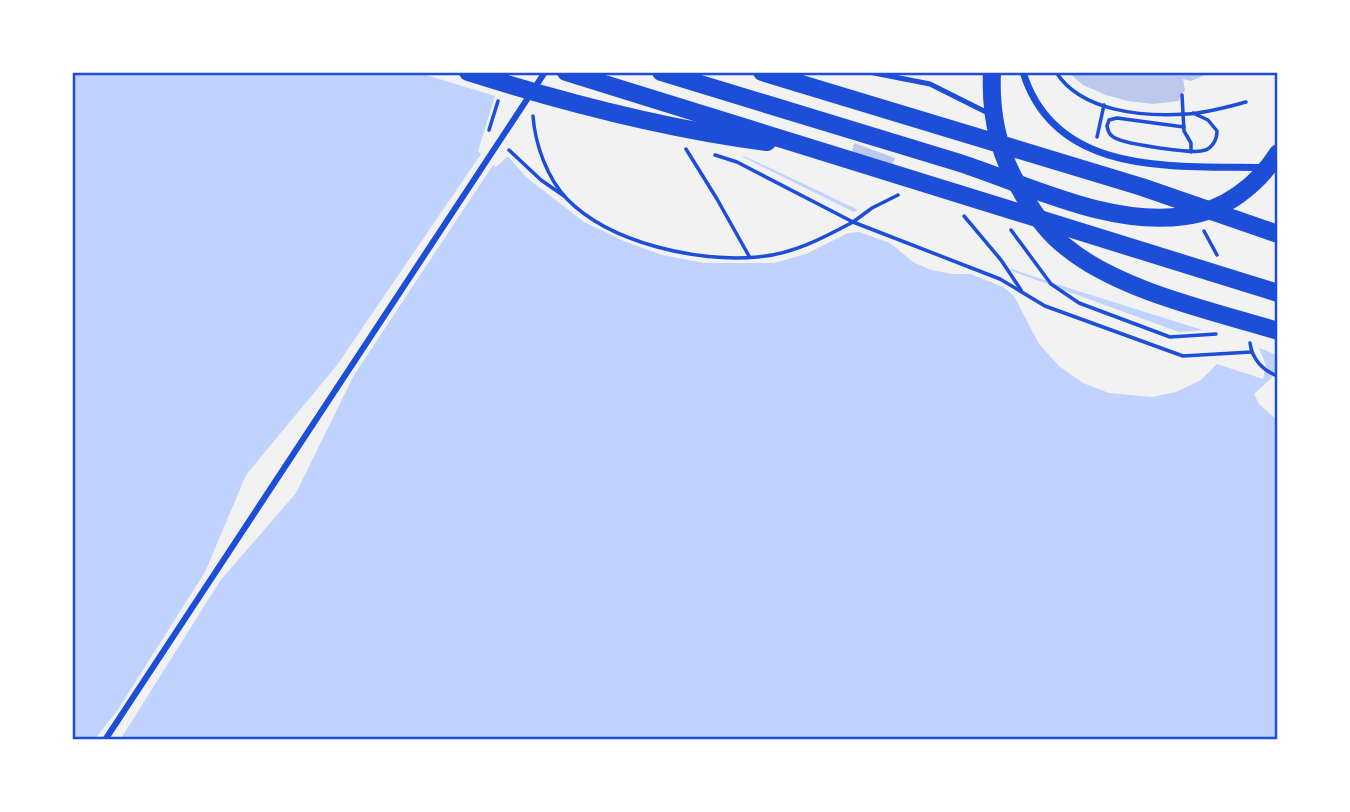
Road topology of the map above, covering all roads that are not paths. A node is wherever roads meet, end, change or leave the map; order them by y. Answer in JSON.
{"nodes":[{"id":1,"x":468,"y":72,"type":"edge"},
{"id":2,"x":545,"y":72,"type":"edge"},
{"id":3,"x":566,"y":72,"type":"edge"},
{"id":4,"x":661,"y":72,"type":"edge"},
{"id":5,"x":762,"y":72,"type":"edge"},
{"id":6,"x":869,"y":72,"type":"edge"},
{"id":7,"x":992,"y":72,"type":"edge"},
{"id":8,"x":1023,"y":72,"type":"edge"},
{"id":9,"x":994,"y":117,"type":"junction"},
{"id":10,"x":816,"y":148,"type":"junction"},
{"id":11,"x":1278,"y":153,"type":"edge"},
{"id":12,"x":1278,"y":168,"type":"edge"},
{"id":13,"x":1278,"y":234,"type":"edge"},
{"id":14,"x":1278,"y":293,"type":"edge"},
{"id":15,"x":1278,"y":331,"type":"edge"},
{"id":16,"x":105,"y":740,"type":"edge"}],
"edges":[{"from":1,"to":10,"type":"highway"},
{"from":2,"to":16,"type":"street"},
{"from":3,"to":10,"type":"highway"},
{"from":4,"to":11,"type":"highway"},
{"from":5,"to":13,"type":"highway"},
{"from":6,"to":9,"type":"lane"},
{"from":7,"to":9,"type":"highway"},
{"from":8,"to":12,"type":"street"},
{"from":9,"to":15,"type":"highway"},
{"from":10,"to":14,"type":"highway"}]}
